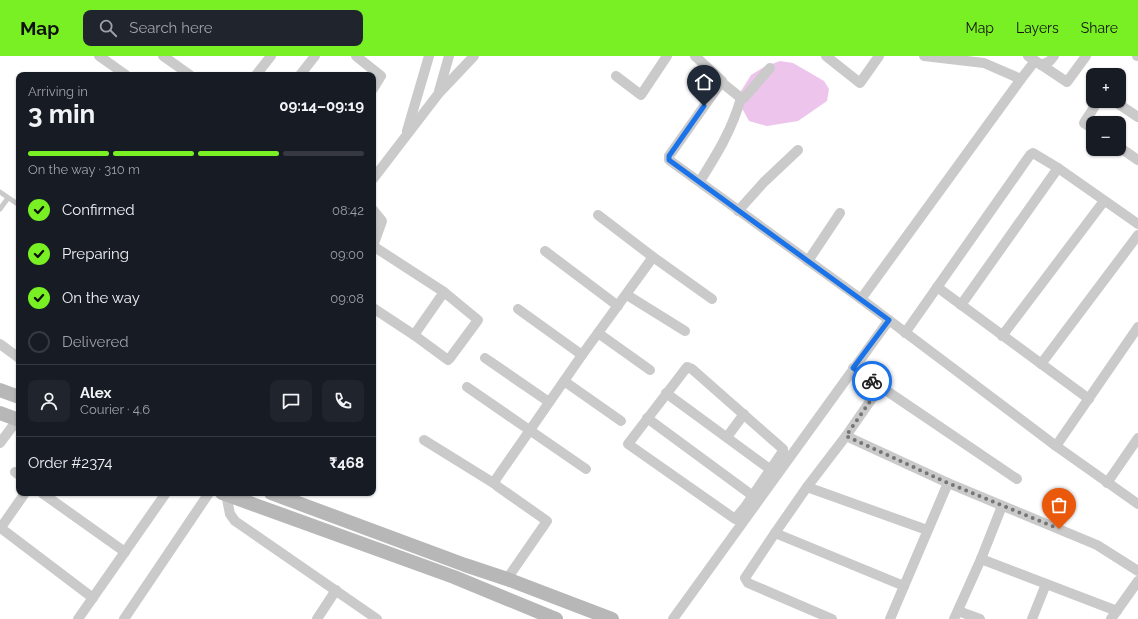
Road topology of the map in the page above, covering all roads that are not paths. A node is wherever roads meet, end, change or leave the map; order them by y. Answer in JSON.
{"nodes":[{"id":1,"x":99,"y":56,"type":"edge"},
{"id":2,"x":163,"y":56,"type":"edge"},
{"id":3,"x":270,"y":56,"type":"edge"},
{"id":4,"x":315,"y":56,"type":"edge"},
{"id":5,"x":356,"y":56,"type":"edge"},
{"id":6,"x":429,"y":56,"type":"edge"},
{"id":7,"x":474,"y":56,"type":"edge"},
{"id":8,"x":667,"y":56,"type":"edge"},
{"id":9,"x":695,"y":56,"type":"edge"},
{"id":10,"x":826,"y":56,"type":"edge"},
{"id":11,"x":879,"y":56,"type":"edge"},
{"id":12,"x":924,"y":56,"type":"edge"},
{"id":13,"x":1054,"y":56,"type":"edge"},
{"id":14,"x":1086,"y":56,"type":"edge"},
{"id":15,"x":447,"y":57,"type":"edge"},
{"id":16,"x":1035,"y":61,"type":"edge"},
{"id":17,"x":770,"y":68,"type":"dead end"},
{"id":18,"x":122,"y":72,"type":"edge"},
{"id":19,"x":186,"y":72,"type":"edge"},
{"id":20,"x":258,"y":72,"type":"edge"},
{"id":21,"x":302,"y":72,"type":"edge"},
{"id":22,"x":376,"y":72,"type":"edge"},
{"id":23,"x":376,"y":72,"type":"edge"},
{"id":24,"x":616,"y":76,"type":"dead end"},
{"id":25,"x":1021,"y":79,"type":"junction"},
{"id":26,"x":721,"y":82,"type":"junction"},
{"id":27,"x":376,"y":84,"type":"edge"},
{"id":28,"x":439,"y":93,"type":"junction"},
{"id":29,"x":741,"y":98,"type":"junction"},
{"id":30,"x":1124,"y":108,"type":"edge"},
{"id":31,"x":1138,"y":117,"type":"edge"},
{"id":32,"x":404,"y":139,"type":"junction"},
{"id":33,"x":798,"y":150,"type":"dead end"},
{"id":34,"x":1126,"y":152,"type":"edge"},
{"id":35,"x":1138,"y":160,"type":"edge"},
{"id":36,"x":377,"y":167,"type":"edge"},
{"id":37,"x":1058,"y":168,"type":"junction"},
{"id":38,"x":700,"y":181,"type":"junction"},
{"id":39,"x":0,"y":192,"type":"edge"},
{"id":40,"x":8,"y":198,"type":"junction"},
{"id":41,"x":1104,"y":201,"type":"junction"},
{"id":42,"x":16,"y":203,"type":"edge"},
{"id":43,"x":0,"y":209,"type":"edge"},
{"id":44,"x":738,"y":211,"type":"junction"},
{"id":45,"x":840,"y":213,"type":"dead end"},
{"id":46,"x":376,"y":214,"type":"edge"},
{"id":47,"x":598,"y":215,"type":"dead end"},
{"id":48,"x":1138,"y":224,"type":"edge"},
{"id":49,"x":1138,"y":235,"type":"edge"},
{"id":50,"x":376,"y":238,"type":"edge"},
{"id":51,"x":376,"y":248,"type":"edge"},
{"id":52,"x":545,"y":251,"type":"dead end"},
{"id":53,"x":653,"y":257,"type":"junction"},
{"id":54,"x":808,"y":261,"type":"junction"},
{"id":55,"x":937,"y":287,"type":"junction"},
{"id":56,"x":444,"y":292,"type":"junction"},
{"id":57,"x":627,"y":295,"type":"junction"},
{"id":58,"x":712,"y":299,"type":"dead end"},
{"id":59,"x":861,"y":299,"type":"junction"},
{"id":60,"x":961,"y":305,"type":"junction"},
{"id":61,"x":618,"y":306,"type":"junction"},
{"id":62,"x":518,"y":309,"type":"dead end"},
{"id":63,"x":376,"y":310,"type":"edge"},
{"id":64,"x":889,"y":320,"type":"junction"},
{"id":65,"x":1138,"y":327,"type":"edge"},
{"id":66,"x":685,"y":331,"type":"dead end"},
{"id":67,"x":598,"y":333,"type":"junction"},
{"id":68,"x":905,"y":333,"type":"junction"},
{"id":69,"x":414,"y":334,"type":"junction"},
{"id":70,"x":1002,"y":336,"type":"junction"},
{"id":71,"x":0,"y":344,"type":"edge"},
{"id":72,"x":582,"y":355,"type":"junction"},
{"id":73,"x":16,"y":356,"type":"edge"},
{"id":74,"x":485,"y":358,"type":"dead end"},
{"id":75,"x":1041,"y":364,"type":"junction"},
{"id":76,"x":853,"y":368,"type":"junction"},
{"id":77,"x":650,"y":370,"type":"dead end"},
{"id":78,"x":564,"y":381,"type":"junction"},
{"id":79,"x":467,"y":387,"type":"dead end"},
{"id":80,"x":880,"y":387,"type":"junction"},
{"id":81,"x":0,"y":390,"type":"edge"},
{"id":82,"x":666,"y":393,"type":"junction"},
{"id":83,"x":16,"y":396,"type":"edge"},
{"id":84,"x":1089,"y":399,"type":"junction"},
{"id":85,"x":549,"y":402,"type":"junction"},
{"id":86,"x":0,"y":413,"type":"edge"},
{"id":87,"x":744,"y":414,"type":"junction"},
{"id":88,"x":647,"y":418,"type":"junction"},
{"id":89,"x":16,"y":419,"type":"edge"},
{"id":90,"x":621,"y":421,"type":"dead end"},
{"id":91,"x":16,"y":423,"type":"edge"},
{"id":92,"x":529,"y":431,"type":"junction"},
{"id":93,"x":846,"y":436,"type":"junction"},
{"id":94,"x":727,"y":437,"type":"junction"},
{"id":95,"x":1138,"y":438,"type":"edge"},
{"id":96,"x":424,"y":440,"type":"dead end"},
{"id":97,"x":0,"y":443,"type":"edge"},
{"id":98,"x":1056,"y":446,"type":"junction"},
{"id":99,"x":586,"y":469,"type":"dead end"},
{"id":100,"x":771,"y":470,"type":"junction"},
{"id":101,"x":1017,"y":479,"type":"dead end"},
{"id":102,"x":948,"y":483,"type":"junction"},
{"id":103,"x":1107,"y":483,"type":"junction"},
{"id":104,"x":495,"y":484,"type":"junction"},
{"id":105,"x":807,"y":487,"type":"junction"},
{"id":106,"x":23,"y":496,"type":"edge"},
{"id":107,"x":46,"y":496,"type":"edge"},
{"id":108,"x":164,"y":496,"type":"edge"},
{"id":109,"x":207,"y":496,"type":"edge"},
{"id":110,"x":225,"y":496,"type":"edge"},
{"id":111,"x":230,"y":496,"type":"edge"},
{"id":112,"x":287,"y":496,"type":"edge"},
{"id":113,"x":753,"y":496,"type":"junction"},
{"id":114,"x":297,"y":498,"type":"edge"},
{"id":115,"x":1138,"y":504,"type":"edge"},
{"id":116,"x":1002,"y":506,"type":"junction"},
{"id":117,"x":748,"y":509,"type":"junction"},
{"id":118,"x":927,"y":530,"type":"junction"},
{"id":119,"x":775,"y":533,"type":"junction"},
{"id":120,"x":125,"y":552,"type":"junction"},
{"id":121,"x":981,"y":559,"type":"junction"},
{"id":122,"x":1138,"y":571,"type":"edge"},
{"id":123,"x":507,"y":579,"type":"junction"},
{"id":124,"x":1138,"y":581,"type":"edge"},
{"id":125,"x":1046,"y":584,"type":"junction"},
{"id":126,"x":904,"y":586,"type":"junction"},
{"id":127,"x":336,"y":590,"type":"junction"},
{"id":128,"x":93,"y":598,"type":"junction"},
{"id":129,"x":956,"y":615,"type":"edge"},
{"id":130,"x":1114,"y":615,"type":"edge"},
{"id":131,"x":78,"y":619,"type":"edge"},
{"id":132,"x":124,"y":619,"type":"edge"},
{"id":133,"x":316,"y":619,"type":"edge"},
{"id":134,"x":377,"y":619,"type":"edge"},
{"id":135,"x":556,"y":619,"type":"edge"},
{"id":136,"x":612,"y":619,"type":"edge"},
{"id":137,"x":673,"y":619,"type":"edge"},
{"id":138,"x":832,"y":619,"type":"edge"},
{"id":139,"x":890,"y":619,"type":"edge"},
{"id":140,"x":980,"y":619,"type":"edge"},
{"id":141,"x":1032,"y":619,"type":"edge"}],
"edges":[{"from":1,"to":18,"type":"street"},
{"from":2,"to":19,"type":"street"},
{"from":3,"to":20,"type":"street"},
{"from":4,"to":21,"type":"street"},
{"from":5,"to":23,"type":"street"},
{"from":6,"to":32,"type":"street"},
{"from":7,"to":28,"type":"street"},
{"from":8,"to":24,"type":"street"},
{"from":9,"to":26,"type":"street"},
{"from":10,"to":11,"type":"street"},
{"from":12,"to":25,"type":"street"},
{"from":13,"to":16,"type":"street"},
{"from":14,"to":16,"type":"street"},
{"from":15,"to":28,"type":"street"},
{"from":16,"to":25,"type":"street"},
{"from":17,"to":29,"type":"street"},
{"from":22,"to":27,"type":"street"},
{"from":25,"to":59,"type":"street"},
{"from":26,"to":29,"type":"street"},
{"from":26,"to":38,"type":"street"},
{"from":28,"to":32,"type":"street"},
{"from":29,"to":38,"type":"street"},
{"from":30,"to":31,"type":"street"},
{"from":32,"to":36,"type":"street"},
{"from":33,"to":44,"type":"street"},
{"from":34,"to":35,"type":"street"},
{"from":37,"to":41,"type":"street"},
{"from":37,"to":55,"type":"street"},
{"from":37,"to":60,"type":"street"},
{"from":38,"to":44,"type":"street"},
{"from":39,"to":40,"type":"lane"},
{"from":40,"to":42,"type":"lane"},
{"from":40,"to":43,"type":"lane"},
{"from":41,"to":48,"type":"street"},
{"from":41,"to":70,"type":"street"},
{"from":44,"to":54,"type":"street"},
{"from":45,"to":54,"type":"street"},
{"from":46,"to":50,"type":"street"},
{"from":47,"to":53,"type":"street"},
{"from":49,"to":75,"type":"street"},
{"from":51,"to":56,"type":"street"},
{"from":52,"to":61,"type":"street"},
{"from":53,"to":57,"type":"street"},
{"from":53,"to":58,"type":"street"},
{"from":54,"to":59,"type":"street"},
{"from":55,"to":60,"type":"street"},
{"from":55,"to":68,"type":"street"},
{"from":56,"to":69,"type":"street"},
{"from":56,"to":69,"type":"street"},
{"from":57,"to":61,"type":"street"},
{"from":57,"to":66,"type":"street"},
{"from":59,"to":64,"type":"street"},
{"from":60,"to":70,"type":"street"},
{"from":61,"to":67,"type":"street"},
{"from":62,"to":72,"type":"street"},
{"from":63,"to":69,"type":"street"},
{"from":64,"to":68,"type":"street"},
{"from":64,"to":76,"type":"street"},
{"from":65,"to":84,"type":"street"},
{"from":67,"to":72,"type":"street"},
{"from":67,"to":77,"type":"street"},
{"from":68,"to":98,"type":"street"},
{"from":70,"to":75,"type":"street"},
{"from":71,"to":73,"type":"street"},
{"from":72,"to":78,"type":"street"},
{"from":74,"to":85,"type":"street"},
{"from":75,"to":84,"type":"street"},
{"from":76,"to":80,"type":"street"},
{"from":76,"to":117,"type":"street"},
{"from":78,"to":85,"type":"street"},
{"from":78,"to":90,"type":"street"},
{"from":79,"to":92,"type":"street"},
{"from":80,"to":93,"type":"street"},
{"from":80,"to":101,"type":"street"},
{"from":81,"to":83,"type":"main road"},
{"from":82,"to":87,"type":"street"},
{"from":82,"to":88,"type":"street"},
{"from":82,"to":94,"type":"street"},
{"from":84,"to":98,"type":"street"},
{"from":85,"to":92,"type":"street"},
{"from":86,"to":89,"type":"main road"},
{"from":87,"to":94,"type":"street"},
{"from":87,"to":100,"type":"street"},
{"from":88,"to":113,"type":"street"},
{"from":88,"to":117,"type":"street"},
{"from":91,"to":97,"type":"street"},
{"from":92,"to":99,"type":"street"},
{"from":92,"to":104,"type":"street"},
{"from":93,"to":102,"type":"street"},
{"from":93,"to":105,"type":"street"},
{"from":94,"to":100,"type":"street"},
{"from":95,"to":103,"type":"street"},
{"from":96,"to":104,"type":"street"},
{"from":98,"to":103,"type":"street"},
{"from":100,"to":113,"type":"street"},
{"from":102,"to":116,"type":"street"},
{"from":102,"to":118,"type":"street"},
{"from":103,"to":115,"type":"street"},
{"from":104,"to":123,"type":"street"},
{"from":105,"to":118,"type":"street"},
{"from":105,"to":119,"type":"street"},
{"from":106,"to":128,"type":"street"},
{"from":107,"to":120,"type":"street"},
{"from":108,"to":120,"type":"street"},
{"from":109,"to":132,"type":"street"},
{"from":110,"to":127,"type":"street"},
{"from":111,"to":135,"type":"main road"},
{"from":112,"to":114,"type":"main road"},
{"from":113,"to":117,"type":"street"},
{"from":114,"to":123,"type":"main road"},
{"from":116,"to":121,"type":"street"},
{"from":116,"to":122,"type":"street"},
{"from":117,"to":137,"type":"street"},
{"from":118,"to":126,"type":"street"},
{"from":119,"to":126,"type":"street"},
{"from":119,"to":138,"type":"street"},
{"from":120,"to":128,"type":"street"},
{"from":121,"to":125,"type":"street"},
{"from":121,"to":129,"type":"street"},
{"from":123,"to":136,"type":"main road"},
{"from":124,"to":130,"type":"street"},
{"from":125,"to":130,"type":"street"},
{"from":125,"to":141,"type":"street"},
{"from":126,"to":139,"type":"street"},
{"from":127,"to":133,"type":"street"},
{"from":127,"to":134,"type":"street"},
{"from":128,"to":131,"type":"street"},
{"from":129,"to":140,"type":"street"}]}
